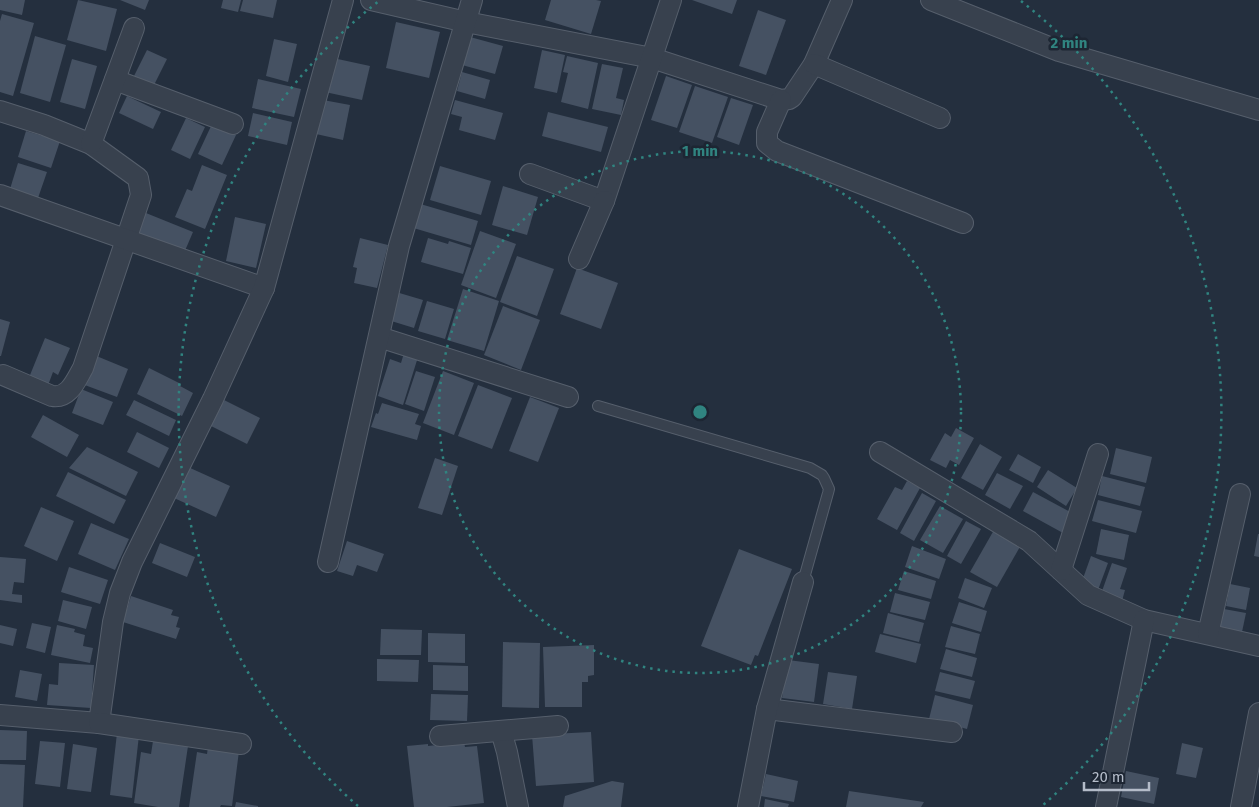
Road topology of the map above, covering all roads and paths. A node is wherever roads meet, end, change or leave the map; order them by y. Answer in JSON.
{"nodes":[{"id":1,"x":343,"y":0,"type":"edge"},
{"id":2,"x":371,"y":0,"type":"edge"},
{"id":3,"x":472,"y":0,"type":"edge"},
{"id":4,"x":671,"y":0,"type":"edge"},
{"id":5,"x":842,"y":0,"type":"edge"},
{"id":6,"x":931,"y":0,"type":"edge"},
{"id":7,"x":466,"y":22,"type":"junction"},
{"id":8,"x":134,"y":28,"type":"dead end"},
{"id":9,"x":652,"y":58,"type":"junction"},
{"id":10,"x":814,"y":64,"type":"junction"},
{"id":11,"x":115,"y":80,"type":"junction"},
{"id":12,"x":781,"y":100,"type":"junction"},
{"id":13,"x":1259,"y":110,"type":"edge"},
{"id":14,"x":0,"y":111,"type":"edge"},
{"id":15,"x":940,"y":118,"type":"dead end"},
{"id":16,"x":233,"y":124,"type":"dead end"},
{"id":17,"x":91,"y":144,"type":"junction"},
{"id":18,"x":530,"y":174,"type":"dead end"},
{"id":19,"x":0,"y":195,"type":"edge"},
{"id":20,"x":604,"y":201,"type":"junction"},
{"id":21,"x":963,"y":223,"type":"dead end"},
{"id":22,"x":127,"y":238,"type":"junction"},
{"id":23,"x":579,"y":259,"type":"dead end"},
{"id":24,"x":264,"y":288,"type":"junction"},
{"id":25,"x":379,"y":337,"type":"junction"},
{"id":26,"x":3,"y":375,"type":"dead end"},
{"id":27,"x":568,"y":397,"type":"dead end"},
{"id":28,"x":598,"y":406,"type":"dead end"},
{"id":29,"x":880,"y":452,"type":"dead end"},
{"id":30,"x":1098,"y":454,"type":"dead end"},
{"id":31,"x":1240,"y":494,"type":"dead end"},
{"id":32,"x":328,"y":562,"type":"dead end"},
{"id":33,"x":1061,"y":570,"type":"junction"},
{"id":34,"x":803,"y":582,"type":"joint"},
{"id":35,"x":1144,"y":620,"type":"junction"},
{"id":36,"x":1208,"y":634,"type":"junction"},
{"id":37,"x":1259,"y":646,"type":"edge"},
{"id":38,"x":767,"y":709,"type":"junction"},
{"id":39,"x":1259,"y":713,"type":"edge"},
{"id":40,"x":0,"y":715,"type":"edge"},
{"id":41,"x":99,"y":723,"type":"junction"},
{"id":42,"x":558,"y":726,"type":"dead end"},
{"id":43,"x":501,"y":731,"type":"junction"},
{"id":44,"x":952,"y":732,"type":"dead end"},
{"id":45,"x":440,"y":736,"type":"dead end"},
{"id":46,"x":242,"y":744,"type":"dead end"},
{"id":47,"x":518,"y":807,"type":"edge"},
{"id":48,"x":748,"y":807,"type":"edge"},
{"id":49,"x":1106,"y":807,"type":"edge"},
{"id":50,"x":1241,"y":807,"type":"edge"}],
"edges":[{"from":1,"to":24,"type":"street"},
{"from":2,"to":7,"type":"street"},
{"from":3,"to":7,"type":"street"},
{"from":4,"to":9,"type":"street"},
{"from":5,"to":10,"type":"street"},
{"from":6,"to":13,"type":"street"},
{"from":7,"to":9,"type":"street"},
{"from":7,"to":25,"type":"street"},
{"from":8,"to":11,"type":"street"},
{"from":9,"to":12,"type":"street"},
{"from":9,"to":20,"type":"street"},
{"from":10,"to":12,"type":"street"},
{"from":10,"to":15,"type":"street"},
{"from":11,"to":16,"type":"street"},
{"from":11,"to":17,"type":"street"},
{"from":12,"to":21,"type":"street"},
{"from":14,"to":17,"type":"street"},
{"from":17,"to":22,"type":"street"},
{"from":18,"to":20,"type":"street"},
{"from":19,"to":22,"type":"street"},
{"from":20,"to":23,"type":"street"},
{"from":22,"to":24,"type":"street"},
{"from":22,"to":26,"type":"street"},
{"from":24,"to":41,"type":"street"},
{"from":25,"to":27,"type":"street"},
{"from":25,"to":32,"type":"street"},
{"from":28,"to":34,"type":"lane"},
{"from":29,"to":33,"type":"street"},
{"from":30,"to":33,"type":"street"},
{"from":31,"to":36,"type":"street"},
{"from":33,"to":35,"type":"street"},
{"from":34,"to":38,"type":"street"},
{"from":35,"to":36,"type":"street"},
{"from":35,"to":49,"type":"street"},
{"from":36,"to":37,"type":"street"},
{"from":38,"to":44,"type":"street"},
{"from":38,"to":48,"type":"street"},
{"from":39,"to":50,"type":"street"},
{"from":40,"to":41,"type":"street"},
{"from":41,"to":46,"type":"street"},
{"from":42,"to":43,"type":"street"},
{"from":43,"to":45,"type":"street"},
{"from":43,"to":47,"type":"street"}]}
